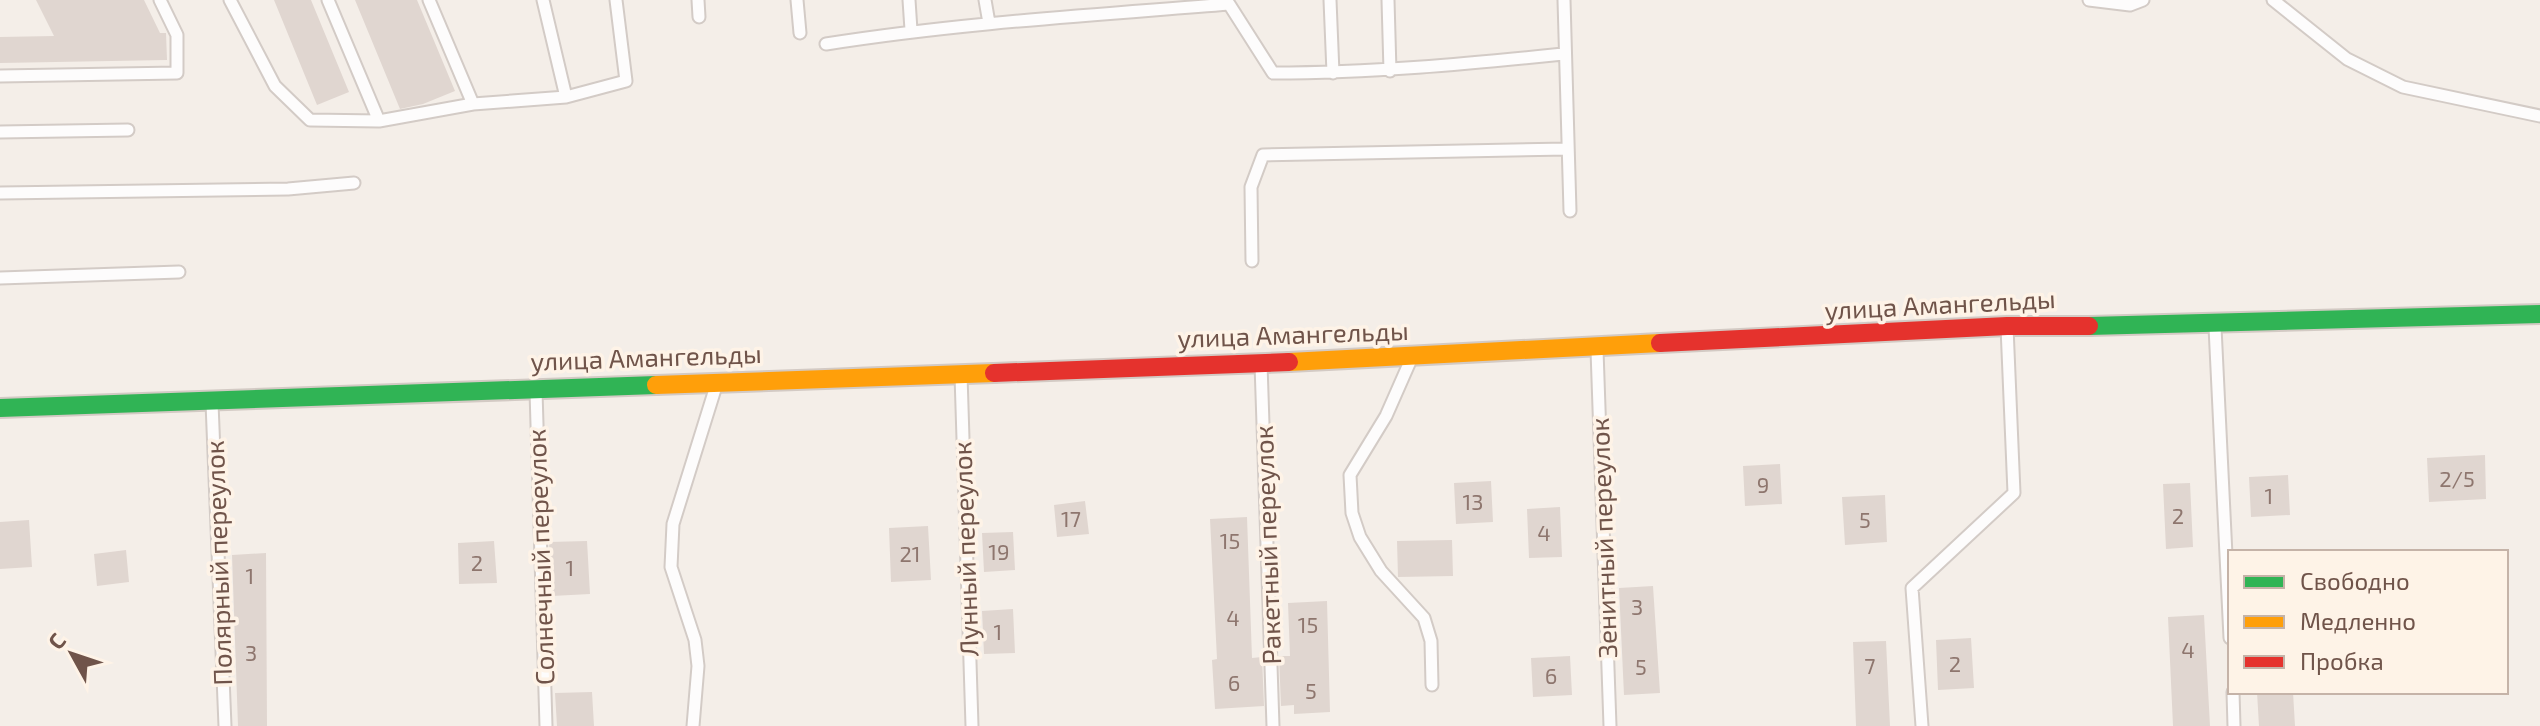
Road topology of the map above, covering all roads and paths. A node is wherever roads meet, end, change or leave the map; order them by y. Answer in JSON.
{"nodes":[{"id":1,"x":160,"y":0,"type":"edge"},
{"id":2,"x":230,"y":0,"type":"edge"},
{"id":3,"x":328,"y":0,"type":"edge"},
{"id":4,"x":429,"y":0,"type":"edge"},
{"id":5,"x":543,"y":0,"type":"edge"},
{"id":6,"x":616,"y":0,"type":"edge"},
{"id":7,"x":698,"y":0,"type":"edge"},
{"id":8,"x":797,"y":0,"type":"edge"},
{"id":9,"x":909,"y":0,"type":"edge"},
{"id":10,"x":985,"y":0,"type":"edge"},
{"id":11,"x":1330,"y":0,"type":"edge"},
{"id":12,"x":1388,"y":0,"type":"edge"},
{"id":13,"x":1564,"y":0,"type":"edge"},
{"id":14,"x":2089,"y":0,"type":"edge"},
{"id":15,"x":2143,"y":0,"type":"edge"},
{"id":16,"x":2273,"y":0,"type":"edge"},
{"id":17,"x":699,"y":17,"type":"dead end"},
{"id":18,"x":989,"y":23,"type":"junction"},
{"id":19,"x":911,"y":30,"type":"junction"},
{"id":20,"x":800,"y":33,"type":"dead end"},
{"id":21,"x":826,"y":44,"type":"dead end"},
{"id":22,"x":1563,"y":54,"type":"junction"},
{"id":23,"x":1390,"y":71,"type":"junction"},
{"id":24,"x":1333,"y":73,"type":"junction"},
{"id":25,"x":0,"y":76,"type":"edge"},
{"id":26,"x":566,"y":97,"type":"junction"},
{"id":27,"x":473,"y":104,"type":"junction"},
{"id":28,"x":2540,"y":116,"type":"edge"},
{"id":29,"x":379,"y":121,"type":"junction"},
{"id":30,"x":128,"y":130,"type":"dead end"},
{"id":31,"x":0,"y":132,"type":"edge"},
{"id":32,"x":1568,"y":149,"type":"junction"},
{"id":33,"x":354,"y":183,"type":"dead end"},
{"id":34,"x":0,"y":193,"type":"edge"},
{"id":35,"x":1570,"y":211,"type":"dead end"},
{"id":36,"x":1252,"y":261,"type":"dead end"},
{"id":37,"x":179,"y":272,"type":"dead end"},
{"id":38,"x":0,"y":278,"type":"edge"},
{"id":39,"x":2540,"y":314,"type":"edge"},
{"id":40,"x":2215,"y":325,"type":"junction"},
{"id":41,"x":2007,"y":326,"type":"junction"},
{"id":42,"x":1597,"y":349,"type":"junction"},
{"id":43,"x":1412,"y":357,"type":"junction"},
{"id":44,"x":1261,"y":363,"type":"junction"},
{"id":45,"x":961,"y":372,"type":"junction"},
{"id":46,"x":717,"y":382,"type":"junction"},
{"id":47,"x":536,"y":388,"type":"junction"},
{"id":48,"x":212,"y":400,"type":"junction"},
{"id":49,"x":0,"y":408,"type":"edge"},
{"id":50,"x":2228,"y":596,"type":"edge"},
{"id":51,"x":1432,"y":685,"type":"dead end"},
{"id":52,"x":2233,"y":694,"type":"edge"},
{"id":53,"x":225,"y":726,"type":"edge"},
{"id":54,"x":546,"y":726,"type":"edge"},
{"id":55,"x":693,"y":726,"type":"edge"},
{"id":56,"x":972,"y":726,"type":"edge"},
{"id":57,"x":1273,"y":726,"type":"edge"},
{"id":58,"x":1610,"y":726,"type":"edge"},
{"id":59,"x":1922,"y":726,"type":"edge"},
{"id":60,"x":2234,"y":726,"type":"edge"}],
"edges":[{"from":1,"to":25,"type":"lane"},
{"from":2,"to":29,"type":"lane"},
{"from":3,"to":29,"type":"lane"},
{"from":4,"to":27,"type":"lane"},
{"from":5,"to":26,"type":"lane"},
{"from":6,"to":26,"type":"lane"},
{"from":7,"to":17,"type":"lane"},
{"from":8,"to":20,"type":"lane"},
{"from":9,"to":19,"type":"lane"},
{"from":10,"to":18,"type":"lane"},
{"from":11,"to":24,"type":"lane"},
{"from":12,"to":23,"type":"lane"},
{"from":13,"to":22,"type":"lane"},
{"from":14,"to":15,"type":"lane"},
{"from":16,"to":28,"type":"lane"},
{"from":18,"to":19,"type":"lane"},
{"from":18,"to":24,"type":"lane"},
{"from":19,"to":21,"type":"lane"},
{"from":22,"to":23,"type":"lane"},
{"from":22,"to":32,"type":"lane"},
{"from":23,"to":24,"type":"lane"},
{"from":26,"to":27,"type":"lane"},
{"from":27,"to":29,"type":"lane"},
{"from":30,"to":31,"type":"lane"},
{"from":32,"to":35,"type":"lane"},
{"from":32,"to":36,"type":"lane"},
{"from":33,"to":34,"type":"lane"},
{"from":37,"to":38,"type":"lane"},
{"from":39,"to":40,"type":"street","name":"улица Амангельды"},
{"from":40,"to":41,"type":"street","name":"улица Амангельды"},
{"from":40,"to":50,"type":"lane"},
{"from":41,"to":42,"type":"street","name":"улица Амангельды"},
{"from":41,"to":59,"type":"lane"},
{"from":42,"to":43,"type":"street","name":"улица Амангельды"},
{"from":42,"to":58,"type":"lane","name":"Зенитный переулок"},
{"from":43,"to":44,"type":"street","name":"улица Амангельды"},
{"from":43,"to":51,"type":"lane"},
{"from":44,"to":45,"type":"street","name":"улица Амангельды"},
{"from":44,"to":57,"type":"lane","name":"Ракетный переулок"},
{"from":45,"to":46,"type":"street","name":"улица Амангельды"},
{"from":45,"to":56,"type":"lane","name":"Лунный переулок"},
{"from":46,"to":47,"type":"street","name":"улица Амангельды"},
{"from":46,"to":55,"type":"lane"},
{"from":47,"to":48,"type":"street","name":"улица Амангельды"},
{"from":47,"to":54,"type":"lane","name":"Солнечный переулок"},
{"from":48,"to":49,"type":"street","name":"улица Амангельды"},
{"from":48,"to":53,"type":"lane","name":"Полярный переулок"},
{"from":52,"to":60,"type":"lane"}]}
